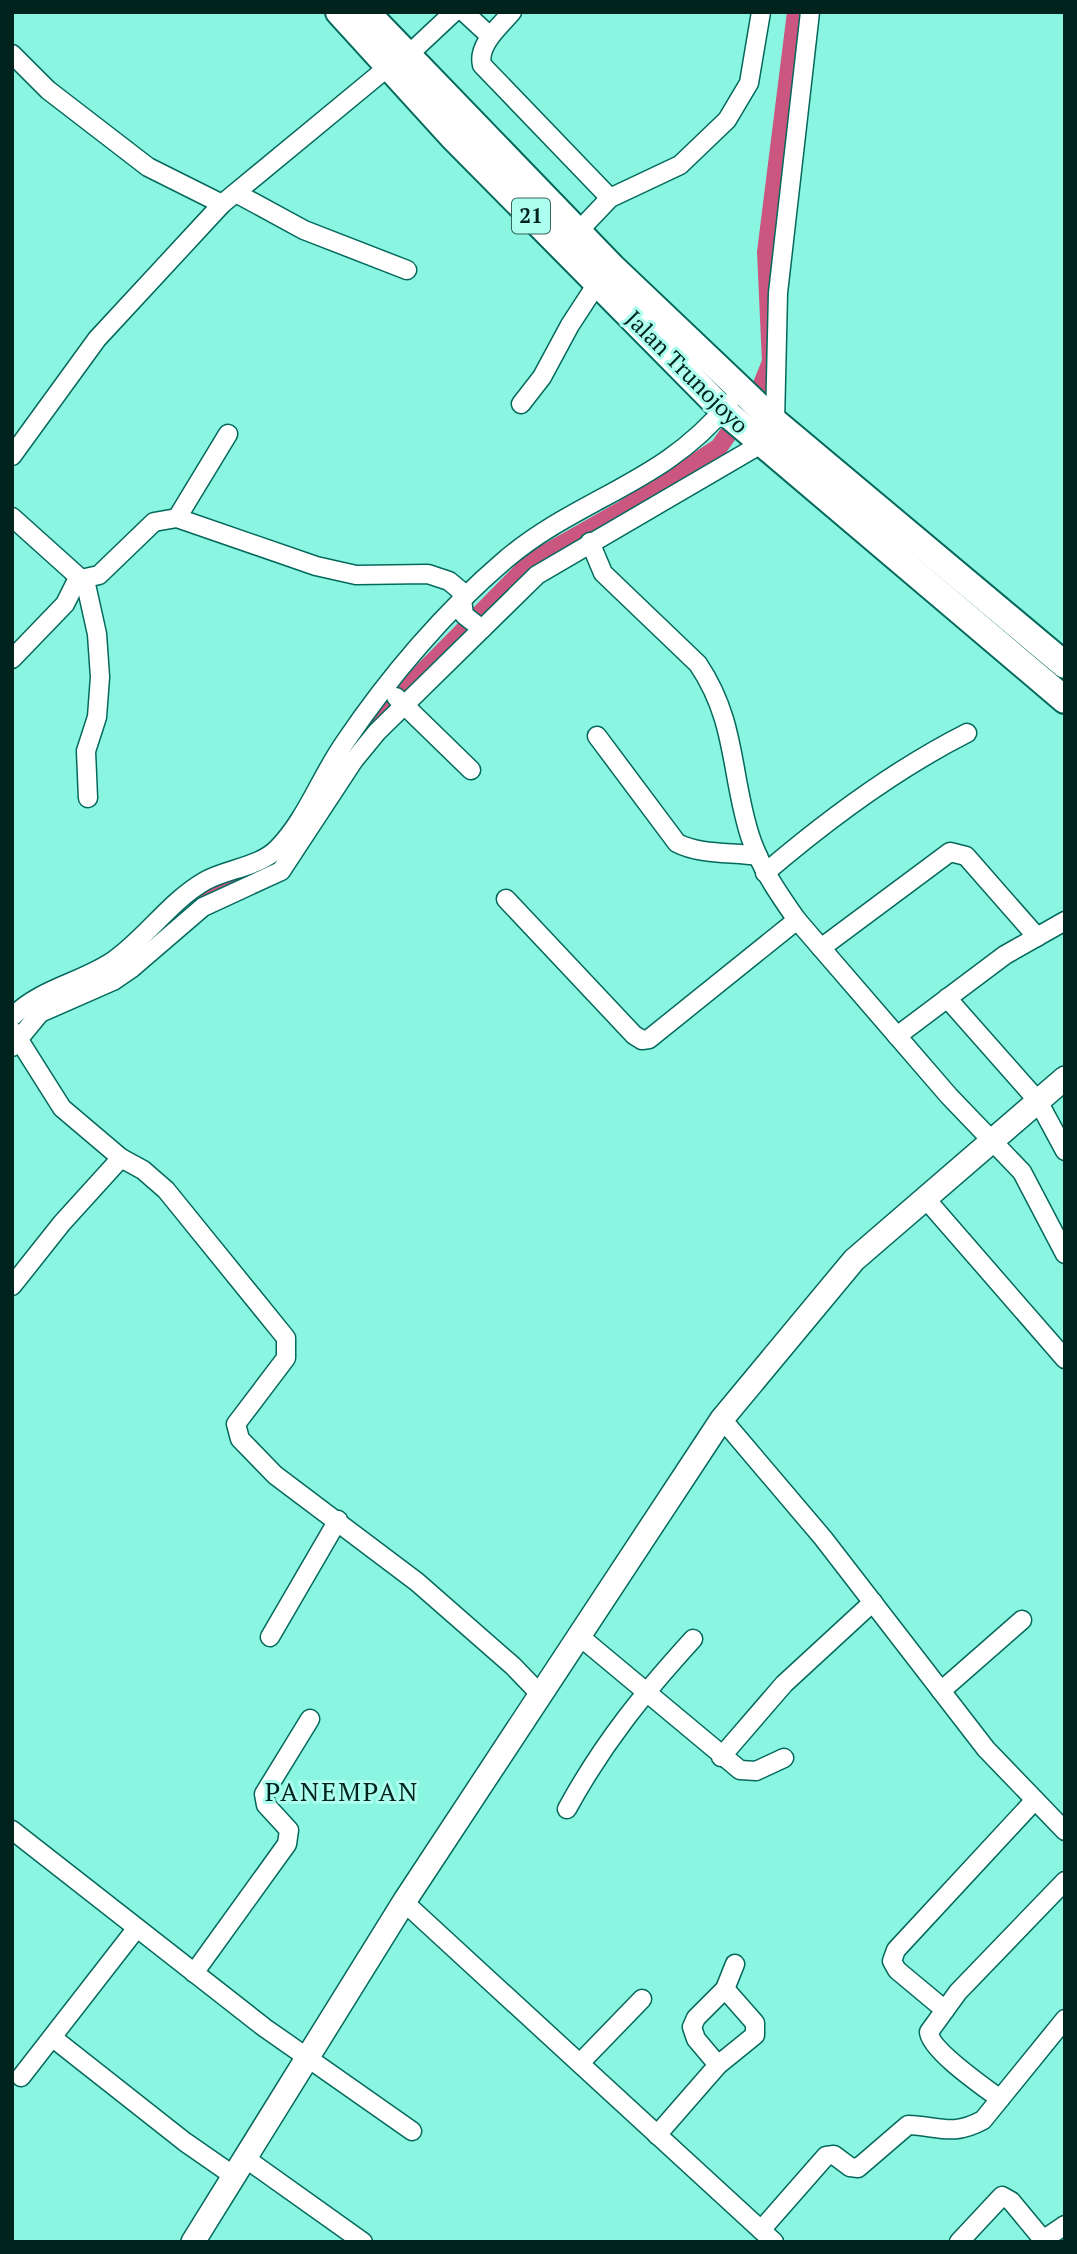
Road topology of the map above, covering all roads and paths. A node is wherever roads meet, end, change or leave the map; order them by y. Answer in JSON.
{"nodes":[{"id":1,"x":339,"y":12,"type":"edge"},
{"id":2,"x":366,"y":12,"type":"edge"},
{"id":3,"x":454,"y":12,"type":"edge"},
{"id":4,"x":464,"y":12,"type":"edge"},
{"id":5,"x":512,"y":12,"type":"edge"},
{"id":6,"x":761,"y":12,"type":"edge"},
{"id":7,"x":810,"y":12,"type":"edge"},
{"id":8,"x":490,"y":36,"type":"junction"},
{"id":9,"x":12,"y":54,"type":"edge"},
{"id":10,"x":398,"y":61,"type":"junction"},
{"id":11,"x":610,"y":198,"type":"junction"},
{"id":12,"x":229,"y":199,"type":"junction"},
{"id":13,"x":570,"y":239,"type":"junction"},
{"id":14,"x":407,"y":270,"type":"dead end"},
{"id":15,"x":604,"y":274,"type":"junction"},
{"id":16,"x":521,"y":404,"type":"dead end"},
{"id":17,"x":748,"y":414,"type":"junction"},
{"id":18,"x":228,"y":433,"type":"dead end"},
{"id":19,"x":12,"y":456,"type":"edge"},
{"id":20,"x":180,"y":510,"type":"junction"},
{"id":21,"x":12,"y":517,"type":"edge"},
{"id":22,"x":590,"y":541,"type":"junction"},
{"id":23,"x":82,"y":579,"type":"junction"},
{"id":24,"x":949,"y":586,"type":"junction"},
{"id":25,"x":471,"y":617,"type":"junction"},
{"id":26,"x":12,"y":659,"type":"edge"},
{"id":27,"x":1065,"y":666,"type":"edge"},
{"id":28,"x":396,"y":697,"type":"junction"},
{"id":29,"x":1065,"y":700,"type":"edge"},
{"id":30,"x":967,"y":733,"type":"dead end"},
{"id":31,"x":597,"y":736,"type":"dead end"},
{"id":32,"x":471,"y":770,"type":"dead end"},
{"id":33,"x":88,"y":799,"type":"dead end"},
{"id":34,"x":276,"y":863,"type":"junction"},
{"id":35,"x":761,"y":865,"type":"junction"},
{"id":36,"x":506,"y":899,"type":"dead end"},
{"id":37,"x":797,"y":920,"type":"junction"},
{"id":38,"x":1065,"y":921,"type":"edge"},
{"id":39,"x":1037,"y":937,"type":"junction"},
{"id":40,"x":821,"y":948,"type":"junction"},
{"id":41,"x":947,"y":998,"type":"junction"},
{"id":42,"x":15,"y":1033,"type":"edge"},
{"id":43,"x":897,"y":1036,"type":"junction"},
{"id":44,"x":1065,"y":1078,"type":"edge"},
{"id":45,"x":1038,"y":1101,"type":"junction"},
{"id":46,"x":992,"y":1142,"type":"junction"},
{"id":47,"x":1065,"y":1151,"type":"edge"},
{"id":48,"x":121,"y":1158,"type":"junction"},
{"id":49,"x":925,"y":1198,"type":"junction"},
{"id":50,"x":1065,"y":1254,"type":"edge"},
{"id":51,"x":12,"y":1286,"type":"edge"},
{"id":52,"x":1065,"y":1359,"type":"edge"},
{"id":53,"x":722,"y":1419,"type":"junction"},
{"id":54,"x":338,"y":1520,"type":"junction"},
{"id":55,"x":873,"y":1602,"type":"junction"},
{"id":56,"x":1022,"y":1620,"type":"dead end"},
{"id":57,"x":578,"y":1635,"type":"junction"},
{"id":58,"x":270,"y":1637,"type":"dead end"},
{"id":59,"x":693,"y":1639,"type":"dead end"},
{"id":60,"x":646,"y":1690,"type":"junction"},
{"id":61,"x":942,"y":1691,"type":"junction"},
{"id":62,"x":539,"y":1693,"type":"junction"},
{"id":63,"x":310,"y":1719,"type":"dead end"},
{"id":64,"x":721,"y":1757,"type":"junction"},
{"id":65,"x":784,"y":1758,"type":"dead end"},
{"id":66,"x":1035,"y":1800,"type":"junction"},
{"id":67,"x":567,"y":1809,"type":"dead end"},
{"id":68,"x":12,"y":1830,"type":"edge"},
{"id":69,"x":1065,"y":1831,"type":"edge"},
{"id":70,"x":1065,"y":1881,"type":"edge"},
{"id":71,"x":404,"y":1902,"type":"junction"},
{"id":72,"x":136,"y":1929,"type":"junction"},
{"id":73,"x":735,"y":1964,"type":"dead end"},
{"id":74,"x":194,"y":1973,"type":"junction"},
{"id":75,"x":724,"y":1989,"type":"junction"},
{"id":76,"x":642,"y":2000,"type":"dead end"},
{"id":77,"x":945,"y":2010,"type":"junction"},
{"id":78,"x":1065,"y":2019,"type":"edge"},
{"id":79,"x":53,"y":2038,"type":"junction"},
{"id":80,"x":307,"y":2056,"type":"junction"},
{"id":81,"x":581,"y":2062,"type":"junction"},
{"id":82,"x":718,"y":2065,"type":"junction"},
{"id":83,"x":21,"y":2077,"type":"dead end"},
{"id":84,"x":1000,"y":2099,"type":"junction"},
{"id":85,"x":412,"y":2131,"type":"dead end"},
{"id":86,"x":657,"y":2135,"type":"junction"},
{"id":87,"x":240,"y":2167,"type":"junction"},
{"id":88,"x":1065,"y":2225,"type":"edge"},
{"id":89,"x":767,"y":2236,"type":"edge"},
{"id":90,"x":1044,"y":2241,"type":"edge"},
{"id":91,"x":193,"y":2242,"type":"edge"},
{"id":92,"x":363,"y":2242,"type":"edge"},
{"id":93,"x":958,"y":2242,"type":"edge"}],
"edges":[{"from":1,"to":10,"type":"highway","name":"Jalan Trunojoyo","number":"21"},
{"from":2,"to":10,"type":"highway","name":"Jalan Trunojoyo","number":"21"},
{"from":3,"to":10,"type":"street"},
{"from":4,"to":8,"type":"street"},
{"from":5,"to":8,"type":"street"},
{"from":6,"to":11,"type":"street"},
{"from":7,"to":17,"type":"street"},
{"from":8,"to":11,"type":"street"},
{"from":9,"to":12,"type":"street"},
{"from":10,"to":12,"type":"street"},
{"from":10,"to":13,"type":"highway","name":"Jalan Trunojoyo","number":"21"},
{"from":11,"to":13,"type":"street"},
{"from":12,"to":14,"type":"street"},
{"from":12,"to":19,"type":"street"},
{"from":13,"to":15,"type":"highway","name":"Jalan Trunojoyo","number":"21"},
{"from":15,"to":16,"type":"street"},
{"from":15,"to":17,"type":"highway","name":"Jalan Trunojoyo","number":"21"},
{"from":17,"to":22,"type":"street"},
{"from":17,"to":24,"type":"highway","name":"Jalan Trunojoyo","number":"21"},
{"from":17,"to":25,"type":"street"},
{"from":18,"to":20,"type":"street"},
{"from":20,"to":23,"type":"street"},
{"from":20,"to":25,"type":"street"},
{"from":21,"to":23,"type":"street"},
{"from":22,"to":25,"type":"street"},
{"from":22,"to":35,"type":"street"},
{"from":23,"to":26,"type":"street"},
{"from":23,"to":33,"type":"street"},
{"from":24,"to":27,"type":"highway","name":"Jalan Trunojoyo","number":"21"},
{"from":24,"to":29,"type":"highway","name":"Jalan Trunojoyo","number":"21"},
{"from":25,"to":28,"type":"street"},
{"from":25,"to":28,"type":"street"},
{"from":28,"to":32,"type":"street"},
{"from":28,"to":34,"type":"street"},
{"from":28,"to":34,"type":"street"},
{"from":30,"to":35,"type":"street"},
{"from":31,"to":35,"type":"street"},
{"from":34,"to":42,"type":"street"},
{"from":35,"to":37,"type":"street"},
{"from":36,"to":37,"type":"street"},
{"from":37,"to":40,"type":"street"},
{"from":38,"to":39,"type":"street"},
{"from":39,"to":40,"type":"street"},
{"from":39,"to":41,"type":"street"},
{"from":40,"to":43,"type":"street"},
{"from":41,"to":43,"type":"street"},
{"from":41,"to":45,"type":"street"},
{"from":42,"to":48,"type":"street"},
{"from":43,"to":46,"type":"street"},
{"from":44,"to":45,"type":"main road"},
{"from":45,"to":46,"type":"main road"},
{"from":45,"to":47,"type":"street"},
{"from":46,"to":49,"type":"main road"},
{"from":46,"to":50,"type":"street"},
{"from":48,"to":51,"type":"street"},
{"from":48,"to":54,"type":"street"},
{"from":49,"to":52,"type":"street"},
{"from":49,"to":53,"type":"main road"},
{"from":53,"to":55,"type":"street"},
{"from":53,"to":57,"type":"main road"},
{"from":54,"to":58,"type":"street"},
{"from":54,"to":62,"type":"street"},
{"from":55,"to":61,"type":"street"},
{"from":55,"to":64,"type":"street"},
{"from":56,"to":61,"type":"street"},
{"from":57,"to":60,"type":"street"},
{"from":57,"to":62,"type":"main road"},
{"from":59,"to":60,"type":"street"},
{"from":60,"to":64,"type":"street"},
{"from":60,"to":67,"type":"street"},
{"from":61,"to":66,"type":"street"},
{"from":62,"to":71,"type":"main road"},
{"from":63,"to":74,"type":"street"},
{"from":64,"to":65,"type":"street"},
{"from":66,"to":69,"type":"street"},
{"from":66,"to":77,"type":"street"},
{"from":68,"to":72,"type":"street"},
{"from":70,"to":77,"type":"street"},
{"from":71,"to":80,"type":"main road"},
{"from":71,"to":81,"type":"street"},
{"from":72,"to":74,"type":"street"},
{"from":72,"to":79,"type":"street"},
{"from":73,"to":75,"type":"street"},
{"from":74,"to":80,"type":"street"},
{"from":75,"to":82,"type":"street"},
{"from":75,"to":82,"type":"street"},
{"from":76,"to":81,"type":"street"},
{"from":77,"to":84,"type":"street"},
{"from":78,"to":84,"type":"street"},
{"from":79,"to":83,"type":"street"},
{"from":79,"to":87,"type":"street"},
{"from":80,"to":85,"type":"street"},
{"from":80,"to":87,"type":"main road"},
{"from":81,"to":86,"type":"street"},
{"from":82,"to":86,"type":"street"},
{"from":84,"to":89,"type":"street"},
{"from":86,"to":89,"type":"street"},
{"from":87,"to":91,"type":"main road"},
{"from":87,"to":92,"type":"street"},
{"from":88,"to":90,"type":"street"},
{"from":90,"to":93,"type":"street"}]}
